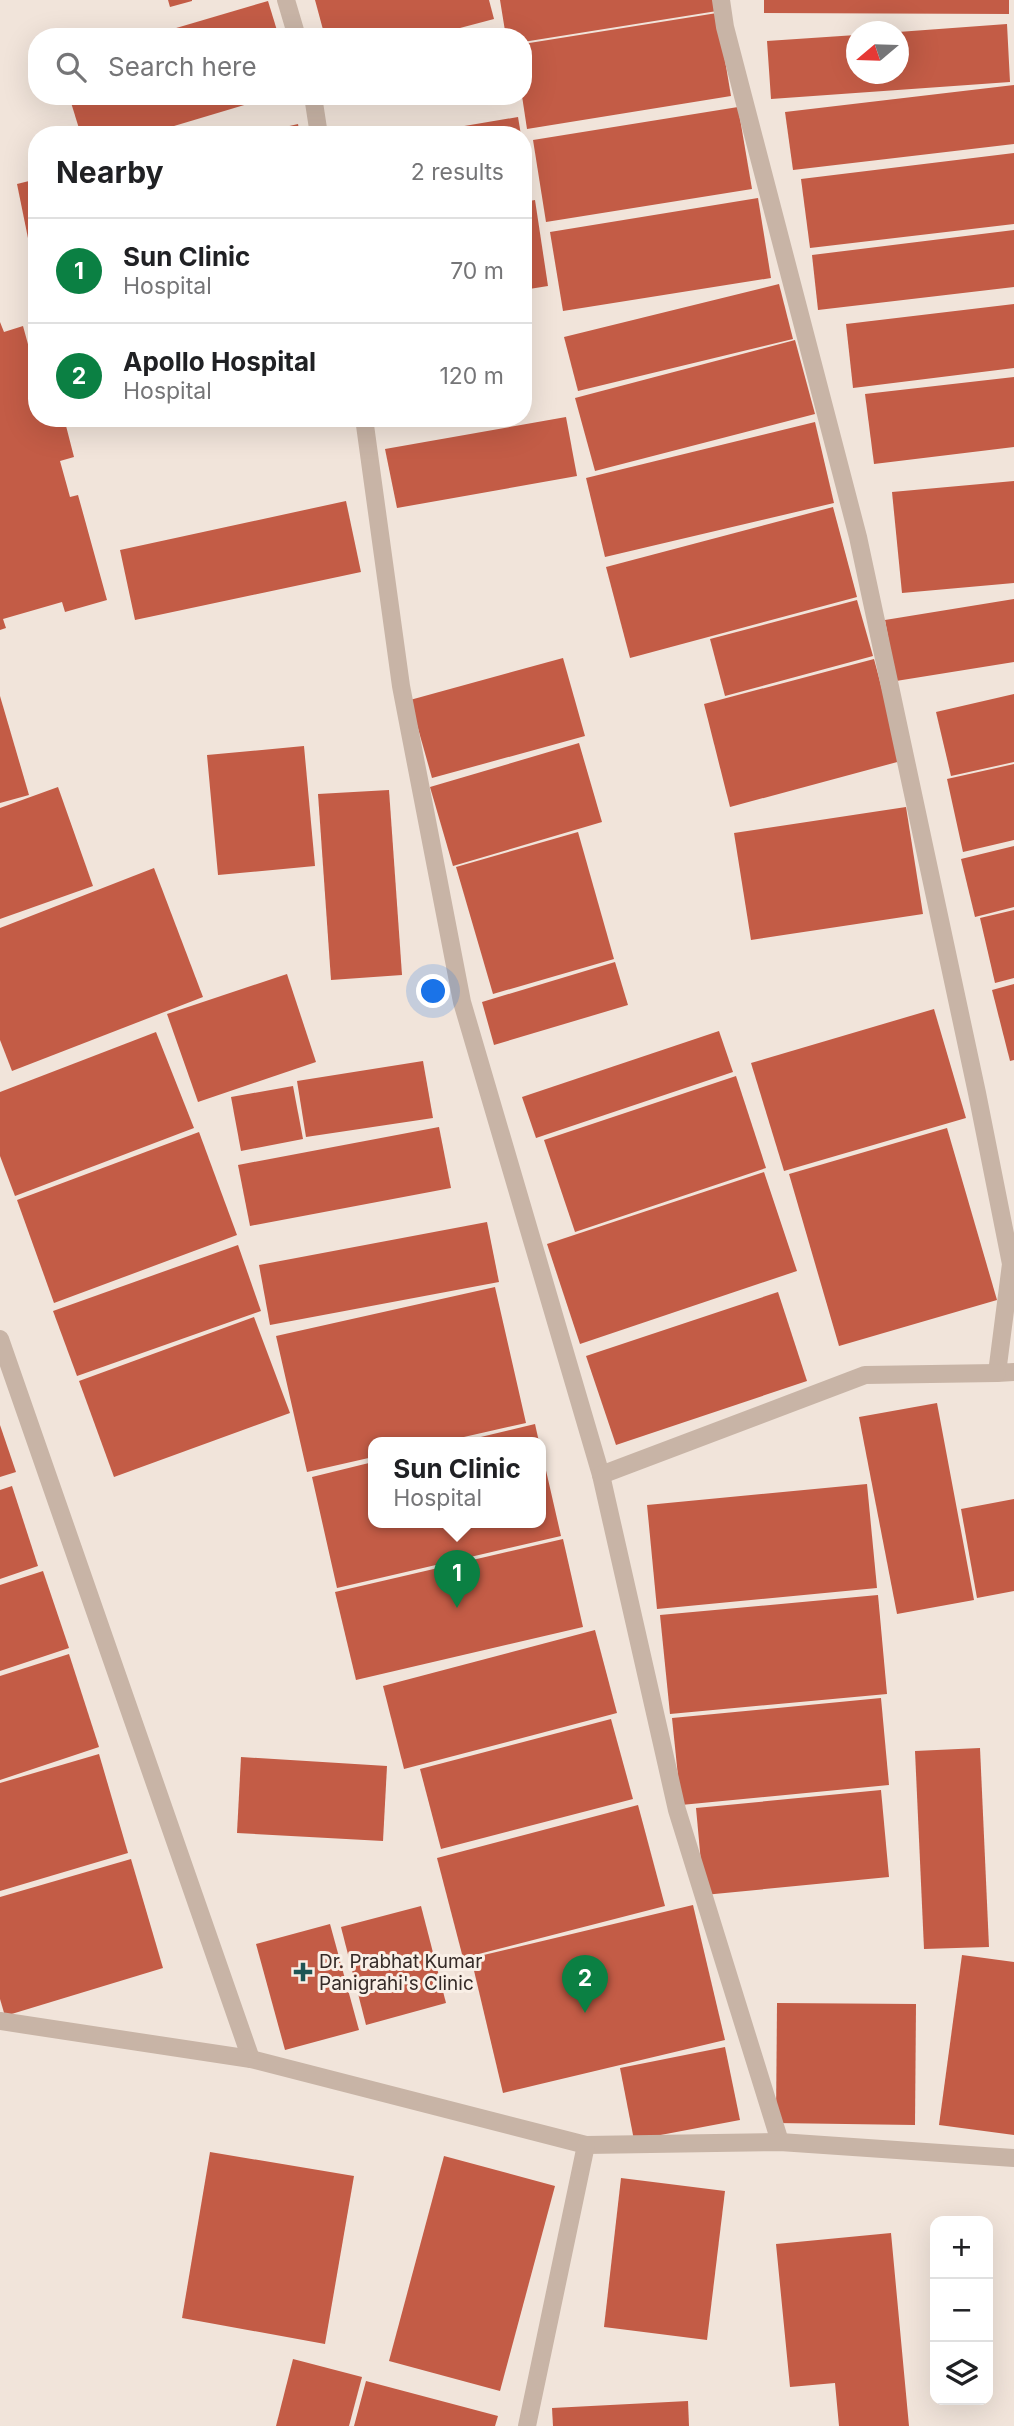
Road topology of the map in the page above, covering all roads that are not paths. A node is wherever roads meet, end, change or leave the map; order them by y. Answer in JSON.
{"nodes":[{"id":1,"x":286,"y":0,"type":"edge"},
{"id":2,"x":721,"y":0,"type":"edge"},
{"id":3,"x":294,"y":28,"type":"edge"},
{"id":4,"x":314,"y":105,"type":"edge"},
{"id":5,"x":318,"y":126,"type":"edge"},
{"id":6,"x":366,"y":427,"type":"edge"},
{"id":7,"x":0,"y":1339,"type":"edge"},
{"id":8,"x":1006,"y":1372,"type":"edge"},
{"id":9,"x":601,"y":1475,"type":"junction"},
{"id":10,"x":0,"y":2021,"type":"edge"},
{"id":11,"x":251,"y":2059,"type":"junction"},
{"id":12,"x":780,"y":2142,"type":"junction"},
{"id":13,"x":586,"y":2145,"type":"junction"},
{"id":14,"x":1014,"y":2158,"type":"edge"},
{"id":15,"x":527,"y":2426,"type":"edge"}],
"edges":[{"from":1,"to":3,"type":"street"},
{"from":2,"to":8,"type":"street"},
{"from":4,"to":5,"type":"street"},
{"from":6,"to":9,"type":"street"},
{"from":7,"to":11,"type":"street"},
{"from":8,"to":9,"type":"street"},
{"from":9,"to":12,"type":"street"},
{"from":10,"to":11,"type":"street"},
{"from":11,"to":13,"type":"street"},
{"from":12,"to":13,"type":"street"},
{"from":12,"to":14,"type":"street"},
{"from":13,"to":15,"type":"street"}]}
